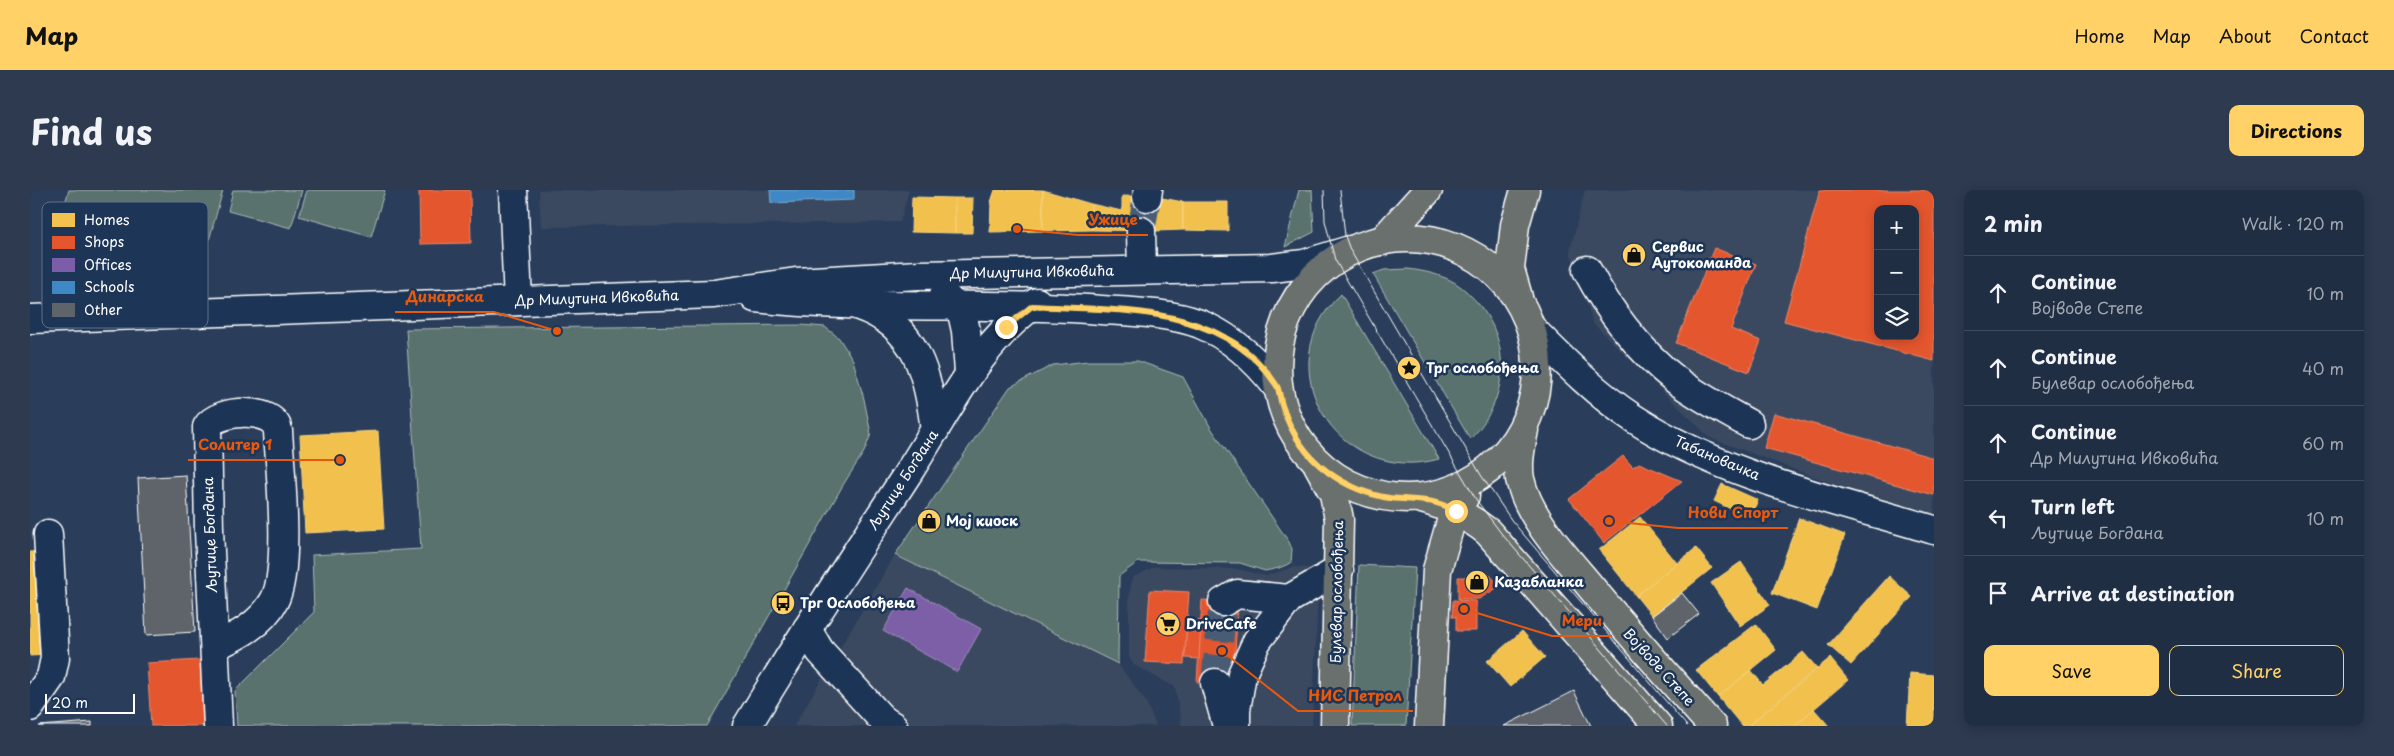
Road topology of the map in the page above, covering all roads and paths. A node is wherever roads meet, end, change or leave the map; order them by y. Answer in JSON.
{"nodes":[{"id":1,"x":514,"y":190,"type":"edge"},
{"id":2,"x":1428,"y":190,"type":"edge"},
{"id":3,"x":1525,"y":190,"type":"edge"},
{"id":4,"x":1141,"y":231,"type":"tunnel mouth"},
{"id":5,"x":1382,"y":241,"type":"junction"},
{"id":6,"x":1350,"y":250,"type":"junction"},
{"id":7,"x":1095,"y":270,"type":"junction"},
{"id":8,"x":1142,"y":270,"type":"junction"},
{"id":9,"x":1586,"y":270,"type":"dead end"},
{"id":10,"x":919,"y":274,"type":"junction"},
{"id":11,"x":714,"y":294,"type":"junction"},
{"id":12,"x":518,"y":301,"type":"junction"},
{"id":13,"x":1520,"y":303,"type":"junction"},
{"id":14,"x":855,"y":304,"type":"junction"},
{"id":15,"x":957,"y":305,"type":"junction"},
{"id":16,"x":1032,"y":306,"type":"junction"},
{"id":17,"x":208,"y":312,"type":"edge"},
{"id":18,"x":1531,"y":328,"type":"junction"},
{"id":19,"x":969,"y":372,"type":"junction"},
{"id":20,"x":1278,"y":388,"type":"junction"},
{"id":21,"x":1525,"y":424,"type":"junction"},
{"id":22,"x":1749,"y":424,"type":"dead end"},
{"id":23,"x":935,"y":430,"type":"junction"},
{"id":24,"x":1318,"y":463,"type":"junction"},
{"id":25,"x":1481,"y":475,"type":"junction"},
{"id":26,"x":1522,"y":485,"type":"junction"},
{"id":27,"x":1418,"y":498,"type":"junction"},
{"id":28,"x":1456,"y":511,"type":"junction"},
{"id":29,"x":1934,"y":530,"type":"edge"},
{"id":30,"x":48,"y":534,"type":"dead end"},
{"id":31,"x":1339,"y":570,"type":"junction"},
{"id":32,"x":1289,"y":599,"type":"junction"},
{"id":33,"x":1223,"y":602,"type":"dead end"},
{"id":34,"x":807,"y":629,"type":"junction"},
{"id":35,"x":215,"y":646,"type":"junction"},
{"id":36,"x":1215,"y":684,"type":"tunnel mouth"},
{"id":37,"x":30,"y":707,"type":"edge"},
{"id":38,"x":218,"y":726,"type":"edge"},
{"id":39,"x":747,"y":726,"type":"edge"},
{"id":40,"x":893,"y":726,"type":"edge"},
{"id":41,"x":1227,"y":726,"type":"edge"},
{"id":42,"x":1236,"y":726,"type":"edge"},
{"id":43,"x":1335,"y":726,"type":"edge"},
{"id":44,"x":1429,"y":726,"type":"edge"},
{"id":45,"x":1658,"y":726,"type":"edge"},
{"id":46,"x":1687,"y":726,"type":"edge"},
{"id":47,"x":1712,"y":726,"type":"edge"}],
"edges":[{"from":1,"to":12,"type":"street"},
{"from":2,"to":5,"type":"main road"},
{"from":3,"to":13,"type":"main road","name":"Булевар ослобођења"},
{"from":4,"to":8,"type":"street"},
{"from":5,"to":6,"type":"main road","name":"Булевар ослобођења"},
{"from":5,"to":13,"type":"main road","name":"Булевар ослобођења"},
{"from":6,"to":8,"type":"street","name":"Др Милутина Ивковића"},
{"from":6,"to":20,"type":"main road","name":"Булевар ослобођења"},
{"from":7,"to":8,"type":"street","name":"Др Милутина Ивковића"},
{"from":7,"to":10,"type":"street","name":"Др Милутина Ивковића"},
{"from":7,"to":16,"type":"street","name":"Љутице Богдана"},
{"from":9,"to":22,"type":"street"},
{"from":10,"to":11,"type":"street","name":"Др Милутина Ивковића"},
{"from":10,"to":15,"type":"street"},
{"from":11,"to":12,"type":"street","name":"Др Милутина Ивковића"},
{"from":11,"to":14,"type":"street","name":"Др Милутина Ивковића"},
{"from":12,"to":17,"type":"street","name":"Др Милутина Ивковића"},
{"from":13,"to":18,"type":"main road","name":"Булевар ослобођења"},
{"from":14,"to":15,"type":"street","name":"Др Милутина Ивковића"},
{"from":14,"to":23,"type":"street"},
{"from":15,"to":16,"type":"street","name":"Др Милутина Ивковића"},
{"from":15,"to":19,"type":"street"},
{"from":16,"to":19,"type":"street","name":"Љутице Богдана"},
{"from":16,"to":20,"type":"street","name":"Др Милутина Ивковића"},
{"from":18,"to":21,"type":"main road","name":"Булевар ослобођења"},
{"from":18,"to":29,"type":"street","name":"Табановачка"},
{"from":19,"to":23,"type":"street","name":"Љутице Богдана"},
{"from":20,"to":24,"type":"main road","name":"Булевар ослобођења"},
{"from":21,"to":25,"type":"main road","name":"Булевар ослобођења"},
{"from":21,"to":26,"type":"main road","name":"Војводе Степе"},
{"from":23,"to":34,"type":"street","name":"Љутице Богдана"},
{"from":24,"to":27,"type":"main road","name":"Булевар ослобођења"},
{"from":24,"to":31,"type":"main road","name":"Булевар ослобођења"},
{"from":25,"to":27,"type":"main road","name":"Булевар ослобођења"},
{"from":25,"to":28,"type":"main road","name":"Булевар ослобођења"},
{"from":26,"to":46,"type":"main road","name":"Војводе Степе"},
{"from":26,"to":47,"type":"main road","name":"Војводе Степе"},
{"from":27,"to":28,"type":"main road"},
{"from":28,"to":44,"type":"main road","name":"Булевар ослобођења"},
{"from":28,"to":45,"type":"main road"},
{"from":30,"to":37,"type":"street"},
{"from":31,"to":32,"type":"street"},
{"from":31,"to":43,"type":"main road","name":"Булевар ослобођења"},
{"from":32,"to":33,"type":"street"},
{"from":32,"to":42,"type":"street"},
{"from":34,"to":39,"type":"street","name":"Љутице Богдана"},
{"from":34,"to":40,"type":"street"},
{"from":35,"to":35,"type":"street","name":"Љутице Богдана"},
{"from":35,"to":38,"type":"street","name":"Љутице Богдана"},
{"from":36,"to":41,"type":"street"}]}
